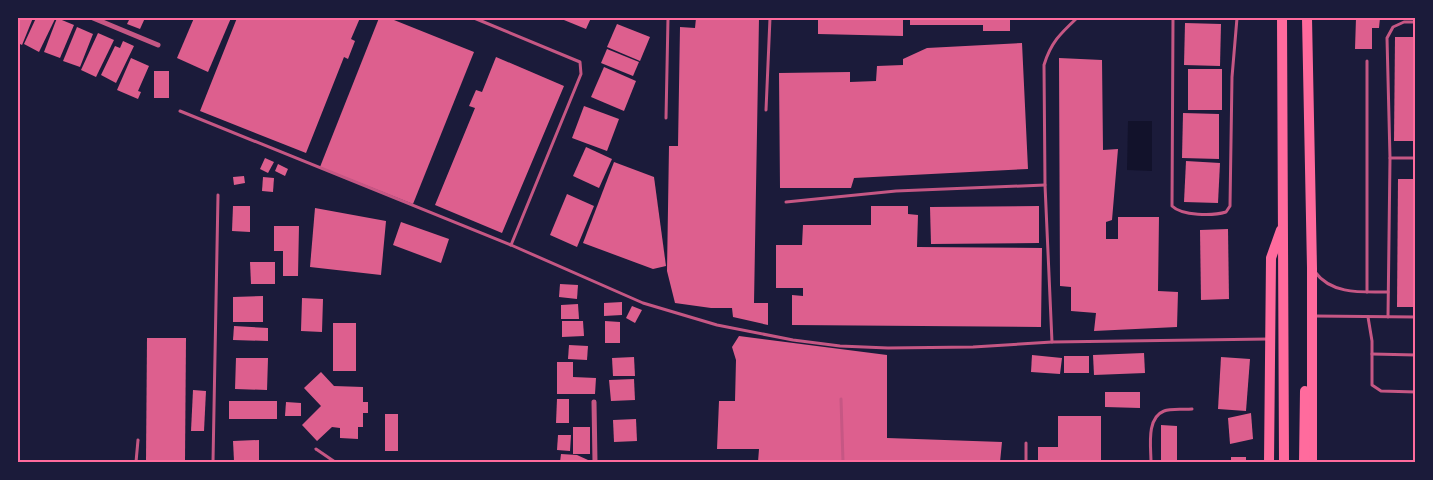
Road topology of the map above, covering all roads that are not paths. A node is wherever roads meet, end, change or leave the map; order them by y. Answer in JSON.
{"nodes":[{"id":1,"x":93,"y":18,"type":"edge"},
{"id":2,"x":474,"y":18,"type":"edge"},
{"id":3,"x":668,"y":18,"type":"edge"},
{"id":4,"x":770,"y":18,"type":"edge"},
{"id":5,"x":1077,"y":18,"type":"edge"},
{"id":6,"x":1173,"y":18,"type":"edge"},
{"id":7,"x":1238,"y":18,"type":"edge"},
{"id":8,"x":1282,"y":18,"type":"edge"},
{"id":9,"x":1307,"y":18,"type":"edge"},
{"id":10,"x":1416,"y":22,"type":"edge"},
{"id":11,"x":158,"y":45,"type":"dead end"},
{"id":12,"x":1367,"y":61,"type":"dead end"},
{"id":13,"x":766,"y":110,"type":"dead end"},
{"id":14,"x":180,"y":111,"type":"dead end"},
{"id":15,"x":666,"y":118,"type":"dead end"},
{"id":16,"x":1390,"y":158,"type":"junction"},
{"id":17,"x":1416,"y":158,"type":"edge"},
{"id":18,"x":1045,"y":184,"type":"junction"},
{"id":19,"x":218,"y":195,"type":"dead end"},
{"id":20,"x":786,"y":202,"type":"dead end"},
{"id":21,"x":1284,"y":222,"type":"junction"},
{"id":22,"x":511,"y":244,"type":"junction"},
{"id":23,"x":1312,"y":268,"type":"junction"},
{"id":24,"x":1311,"y":280,"type":"junction"},
{"id":25,"x":1367,"y":292,"type":"junction"},
{"id":26,"x":1388,"y":292,"type":"junction"},
{"id":27,"x":1312,"y":316,"type":"junction"},
{"id":28,"x":1368,"y":317,"type":"junction"},
{"id":29,"x":1388,"y":317,"type":"junction"},
{"id":30,"x":1416,"y":317,"type":"edge"},
{"id":31,"x":1270,"y":339,"type":"junction"},
{"id":32,"x":1052,"y":342,"type":"junction"},
{"id":33,"x":1372,"y":354,"type":"junction"},
{"id":34,"x":1416,"y":356,"type":"edge"},
{"id":35,"x":1416,"y":392,"type":"edge"},
{"id":36,"x":841,"y":399,"type":"dead end"},
{"id":37,"x":594,"y":402,"type":"dead end"},
{"id":38,"x":1192,"y":409,"type":"dead end"},
{"id":39,"x":138,"y":440,"type":"dead end"},
{"id":40,"x":1026,"y":442,"type":"dead end"},
{"id":41,"x":316,"y":449,"type":"dead end"},
{"id":42,"x":136,"y":462,"type":"edge"},
{"id":43,"x":213,"y":462,"type":"edge"},
{"id":44,"x":335,"y":462,"type":"edge"},
{"id":45,"x":595,"y":462,"type":"edge"},
{"id":46,"x":843,"y":462,"type":"edge"},
{"id":47,"x":1026,"y":462,"type":"edge"},
{"id":48,"x":1151,"y":462,"type":"edge"},
{"id":49,"x":1269,"y":462,"type":"edge"},
{"id":50,"x":1284,"y":462,"type":"edge"},
{"id":51,"x":1304,"y":462,"type":"edge"},
{"id":52,"x":1312,"y":462,"type":"edge"}],
"edges":[{"from":1,"to":11,"type":"street"},
{"from":2,"to":22,"type":"lane"},
{"from":3,"to":15,"type":"lane"},
{"from":4,"to":13,"type":"lane"},
{"from":5,"to":18,"type":"lane"},
{"from":6,"to":7,"type":"lane"},
{"from":8,"to":21,"type":"highway"},
{"from":9,"to":23,"type":"highway"},
{"from":10,"to":16,"type":"lane"},
{"from":12,"to":25,"type":"lane"},
{"from":14,"to":22,"type":"lane"},
{"from":16,"to":17,"type":"lane"},
{"from":16,"to":26,"type":"lane"},
{"from":18,"to":20,"type":"lane"},
{"from":18,"to":32,"type":"lane"},
{"from":19,"to":43,"type":"lane"},
{"from":21,"to":31,"type":"highway"},
{"from":21,"to":50,"type":"highway"},
{"from":22,"to":32,"type":"lane"},
{"from":23,"to":24,"type":"highway"},
{"from":23,"to":25,"type":"lane"},
{"from":24,"to":27,"type":"highway"},
{"from":24,"to":51,"type":"highway"},
{"from":25,"to":26,"type":"lane"},
{"from":26,"to":29,"type":"lane"},
{"from":27,"to":28,"type":"lane"},
{"from":27,"to":52,"type":"highway"},
{"from":28,"to":29,"type":"lane"},
{"from":28,"to":33,"type":"lane"},
{"from":29,"to":30,"type":"lane"},
{"from":31,"to":32,"type":"lane"},
{"from":31,"to":49,"type":"highway"},
{"from":33,"to":34,"type":"lane"},
{"from":33,"to":35,"type":"lane"},
{"from":36,"to":46,"type":"lane"},
{"from":37,"to":45,"type":"street"},
{"from":38,"to":48,"type":"lane"},
{"from":39,"to":42,"type":"lane"},
{"from":40,"to":47,"type":"lane"},
{"from":41,"to":44,"type":"lane"}]}
